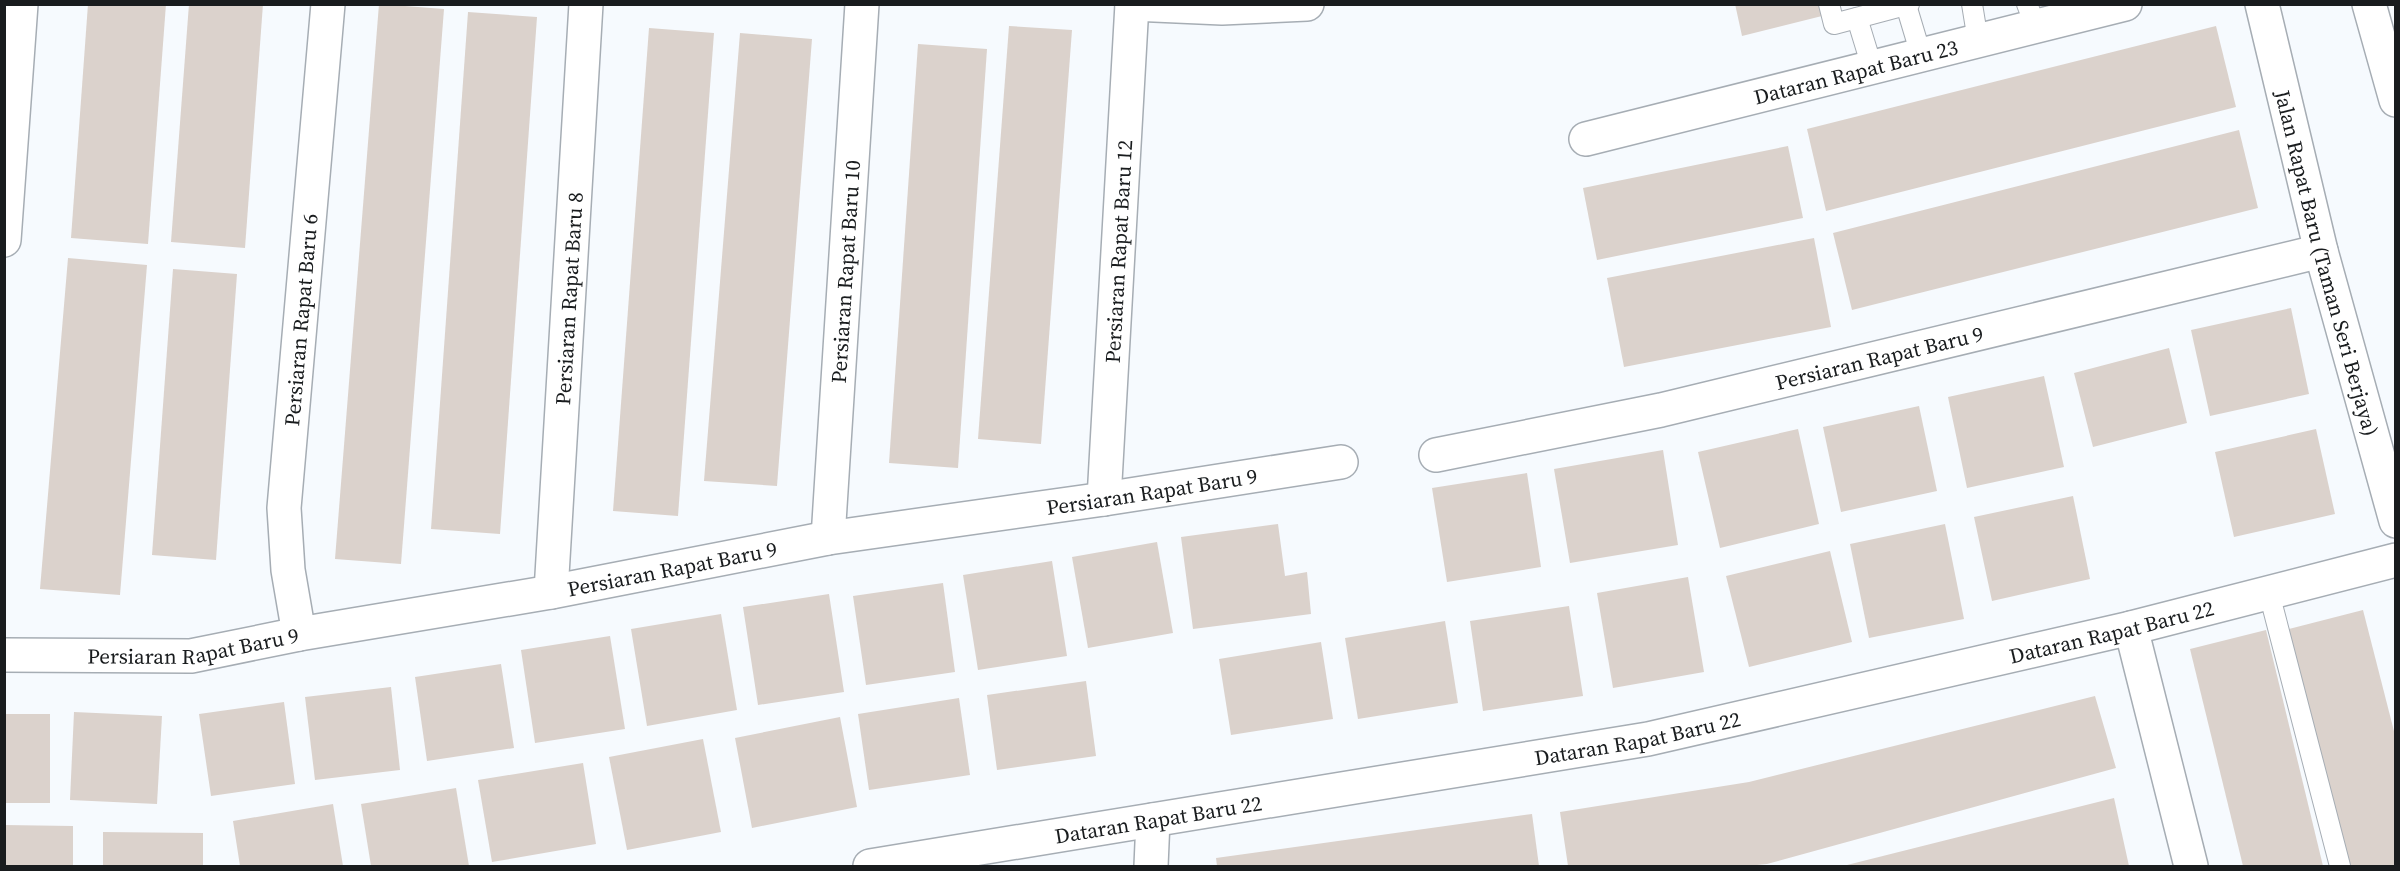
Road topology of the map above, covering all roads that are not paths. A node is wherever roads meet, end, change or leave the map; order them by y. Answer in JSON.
{"nodes":[{"id":1,"x":21,"y":4,"type":"edge"},
{"id":2,"x":328,"y":4,"type":"edge"},
{"id":3,"x":585,"y":4,"type":"edge"},
{"id":4,"x":862,"y":4,"type":"edge"},
{"id":5,"x":1132,"y":4,"type":"edge"},
{"id":6,"x":1307,"y":4,"type":"edge"},
{"id":7,"x":1829,"y":4,"type":"edge"},
{"id":8,"x":1972,"y":4,"type":"edge"},
{"id":9,"x":2262,"y":4,"type":"edge"},
{"id":10,"x":2369,"y":4,"type":"edge"},
{"id":11,"x":1908,"y":5,"type":"edge"},
{"id":12,"x":2109,"y":6,"type":"edge"},
{"id":13,"x":2032,"y":16,"type":"edge"},
{"id":14,"x":1857,"y":18,"type":"junction"},
{"id":15,"x":1978,"y":41,"type":"junction"},
{"id":16,"x":1921,"y":55,"type":"junction"},
{"id":17,"x":1872,"y":67,"type":"junction"},
{"id":18,"x":2396,"y":100,"type":"edge"},
{"id":19,"x":1586,"y":139,"type":"dead end"},
{"id":20,"x":4,"y":240,"type":"edge"},
{"id":21,"x":2321,"y":251,"type":"junction"},
{"id":22,"x":1436,"y":455,"type":"dead end"},
{"id":23,"x":1341,"y":462,"type":"dead end"},
{"id":24,"x":1104,"y":499,"type":"junction"},
{"id":25,"x":2396,"y":521,"type":"edge"},
{"id":26,"x":828,"y":538,"type":"junction"},
{"id":27,"x":2396,"y":560,"type":"edge"},
{"id":28,"x":551,"y":592,"type":"junction"},
{"id":29,"x":2269,"y":593,"type":"junction"},
{"id":30,"x":2131,"y":628,"type":"junction"},
{"id":31,"x":299,"y":634,"type":"junction"},
{"id":32,"x":4,"y":655,"type":"edge"},
{"id":33,"x":1153,"y":820,"type":"junction"},
{"id":34,"x":870,"y":867,"type":"edge"},
{"id":35,"x":1150,"y":867,"type":"edge"},
{"id":36,"x":2191,"y":867,"type":"edge"},
{"id":37,"x":2340,"y":867,"type":"edge"}],
"edges":[{"from":1,"to":20,"type":"street"},
{"from":2,"to":31,"type":"street","name":"Persiaran Rapat Baru 6"},
{"from":3,"to":28,"type":"street","name":"Persiaran Rapat Baru 8"},
{"from":4,"to":26,"type":"street","name":"Persiaran Rapat Baru 10"},
{"from":5,"to":6,"type":"street"},
{"from":5,"to":24,"type":"street","name":"Persiaran Rapat Baru 12"},
{"from":7,"to":14,"type":"lane"},
{"from":8,"to":15,"type":"lane"},
{"from":9,"to":21,"type":"street","name":"Jalan Rapat Baru (Taman Seri Berjaya)"},
{"from":10,"to":18,"type":"street"},
{"from":11,"to":14,"type":"lane"},
{"from":11,"to":16,"type":"lane"},
{"from":12,"to":13,"type":"street","name":"Dataran Rapat Baru 23"},
{"from":13,"to":15,"type":"street","name":"Dataran Rapat Baru 23"},
{"from":14,"to":17,"type":"lane"},
{"from":15,"to":16,"type":"street","name":"Dataran Rapat Baru 23"},
{"from":16,"to":17,"type":"street","name":"Dataran Rapat Baru 23"},
{"from":17,"to":19,"type":"street","name":"Dataran Rapat Baru 23"},
{"from":21,"to":22,"type":"street","name":"Persiaran Rapat Baru 9"},
{"from":21,"to":25,"type":"street","name":"Jalan Rapat Baru (Taman Seri Berjaya)"},
{"from":23,"to":24,"type":"street","name":"Persiaran Rapat Baru 9"},
{"from":24,"to":26,"type":"street","name":"Persiaran Rapat Baru 9"},
{"from":26,"to":28,"type":"street","name":"Persiaran Rapat Baru 9"},
{"from":27,"to":29,"type":"street","name":"Dataran Rapat Baru 22"},
{"from":28,"to":31,"type":"street","name":"Persiaran Rapat Baru 9"},
{"from":29,"to":30,"type":"street","name":"Dataran Rapat Baru 22"},
{"from":29,"to":37,"type":"lane"},
{"from":30,"to":33,"type":"street","name":"Dataran Rapat Baru 22"},
{"from":30,"to":36,"type":"street"},
{"from":31,"to":32,"type":"street","name":"Persiaran Rapat Baru 9"},
{"from":33,"to":34,"type":"street","name":"Dataran Rapat Baru 22"},
{"from":33,"to":35,"type":"street"}]}
